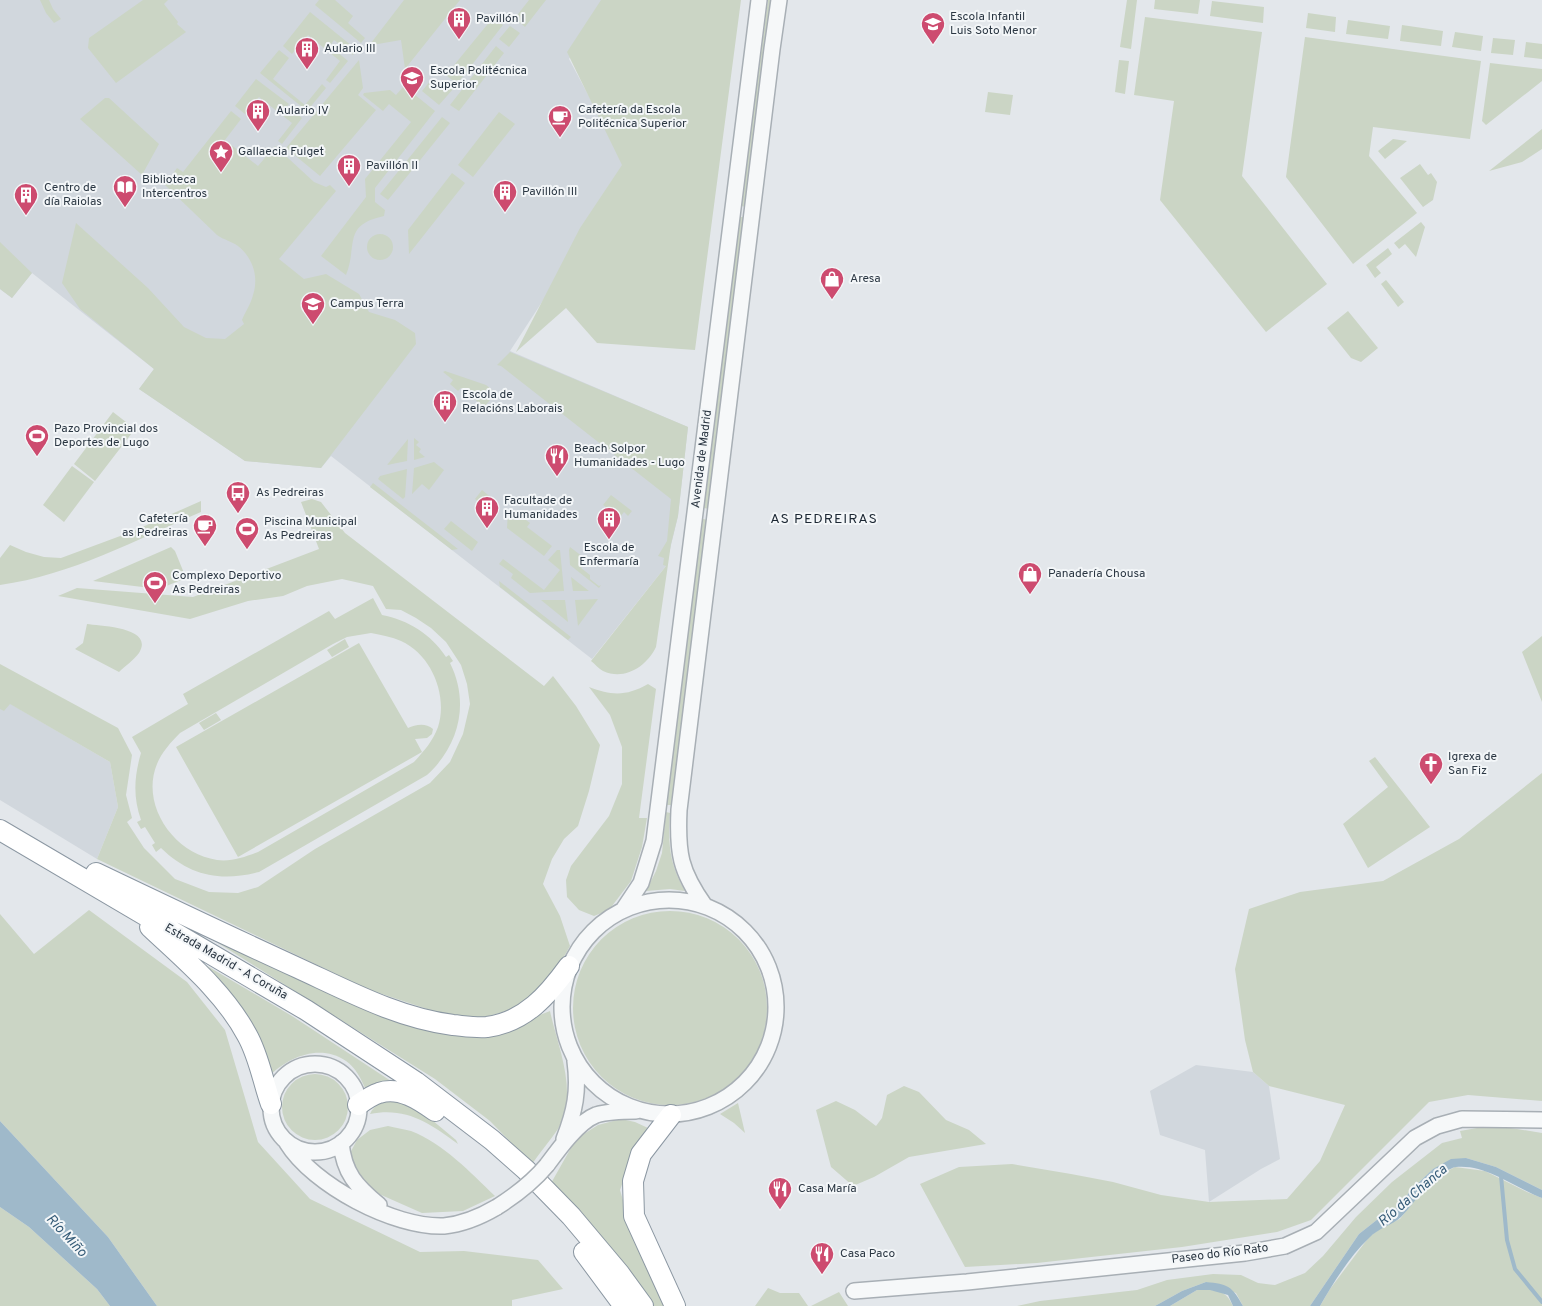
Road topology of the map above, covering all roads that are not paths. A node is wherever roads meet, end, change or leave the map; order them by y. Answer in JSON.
{"nodes":[{"id":1,"x":758,"y":0,"type":"edge"},
{"id":2,"x":780,"y":0,"type":"edge"},
{"id":3,"x":0,"y":830,"type":"edge"},
{"id":4,"x":56,"y":863,"type":"junction"},
{"id":5,"x":129,"y":906,"type":"junction"},
{"id":6,"x":705,"y":906,"type":"junction"},
{"id":7,"x":623,"y":910,"type":"junction"},
{"id":8,"x":569,"y":966,"type":"junction"},
{"id":9,"x":575,"y":1059,"type":"junction"},
{"id":10,"x":271,"y":1104,"type":"junction"},
{"id":11,"x":358,"y":1105,"type":"junction"},
{"id":12,"x":446,"y":1105,"type":"junction"},
{"id":13,"x":640,"y":1111,"type":"junction"},
{"id":14,"x":672,"y":1115,"type":"junction"},
{"id":15,"x":1542,"y":1120,"type":"edge"},
{"id":16,"x":284,"y":1138,"type":"junction"},
{"id":17,"x":341,"y":1143,"type":"junction"},
{"id":18,"x":563,"y":1143,"type":"junction"},
{"id":19,"x":511,"y":1171,"type":"junction"},
{"id":20,"x":395,"y":1217,"type":"junction"},
{"id":21,"x":854,"y":1291,"type":"dead end"},
{"id":22,"x":624,"y":1306,"type":"edge"},
{"id":23,"x":642,"y":1306,"type":"edge"},
{"id":24,"x":675,"y":1306,"type":"edge"}],
"edges":[{"from":1,"to":7,"type":"street","name":"Avenida de Madrid"},
{"from":2,"to":6,"type":"street","name":"Avenida de Madrid"},
{"from":3,"to":4,"type":"highway","name":"Estrada Madrid - A Coruña"},
{"from":4,"to":5,"type":"highway","name":"Estrada Madrid - A Coruña"},
{"from":4,"to":8,"type":"highway"},
{"from":5,"to":10,"type":"highway"},
{"from":5,"to":12,"type":"highway","name":"Estrada Madrid - A Coruña"},
{"from":6,"to":7,"type":"street"},
{"from":6,"to":14,"type":"street"},
{"from":7,"to":8,"type":"street"},
{"from":8,"to":9,"type":"street"},
{"from":9,"to":13,"type":"street"},
{"from":9,"to":18,"type":"street"},
{"from":10,"to":11,"type":"street"},
{"from":10,"to":16,"type":"street"},
{"from":11,"to":17,"type":"street"},
{"from":11,"to":19,"type":"highway"},
{"from":12,"to":19,"type":"highway","name":"Estrada Madrid - A Coruña"},
{"from":12,"to":23,"type":"highway","name":"Estrada Madrid - A Coruña"},
{"from":13,"to":14,"type":"street"},
{"from":13,"to":18,"type":"street"},
{"from":14,"to":24,"type":"highway"},
{"from":15,"to":21,"type":"street","name":"Paseo do Río Rato"},
{"from":16,"to":17,"type":"street"},
{"from":16,"to":20,"type":"street"},
{"from":17,"to":20,"type":"street"},
{"from":18,"to":20,"type":"street","bridge":true},
{"from":19,"to":22,"type":"highway","name":"Estrada Madrid - A Coruña"}]}
